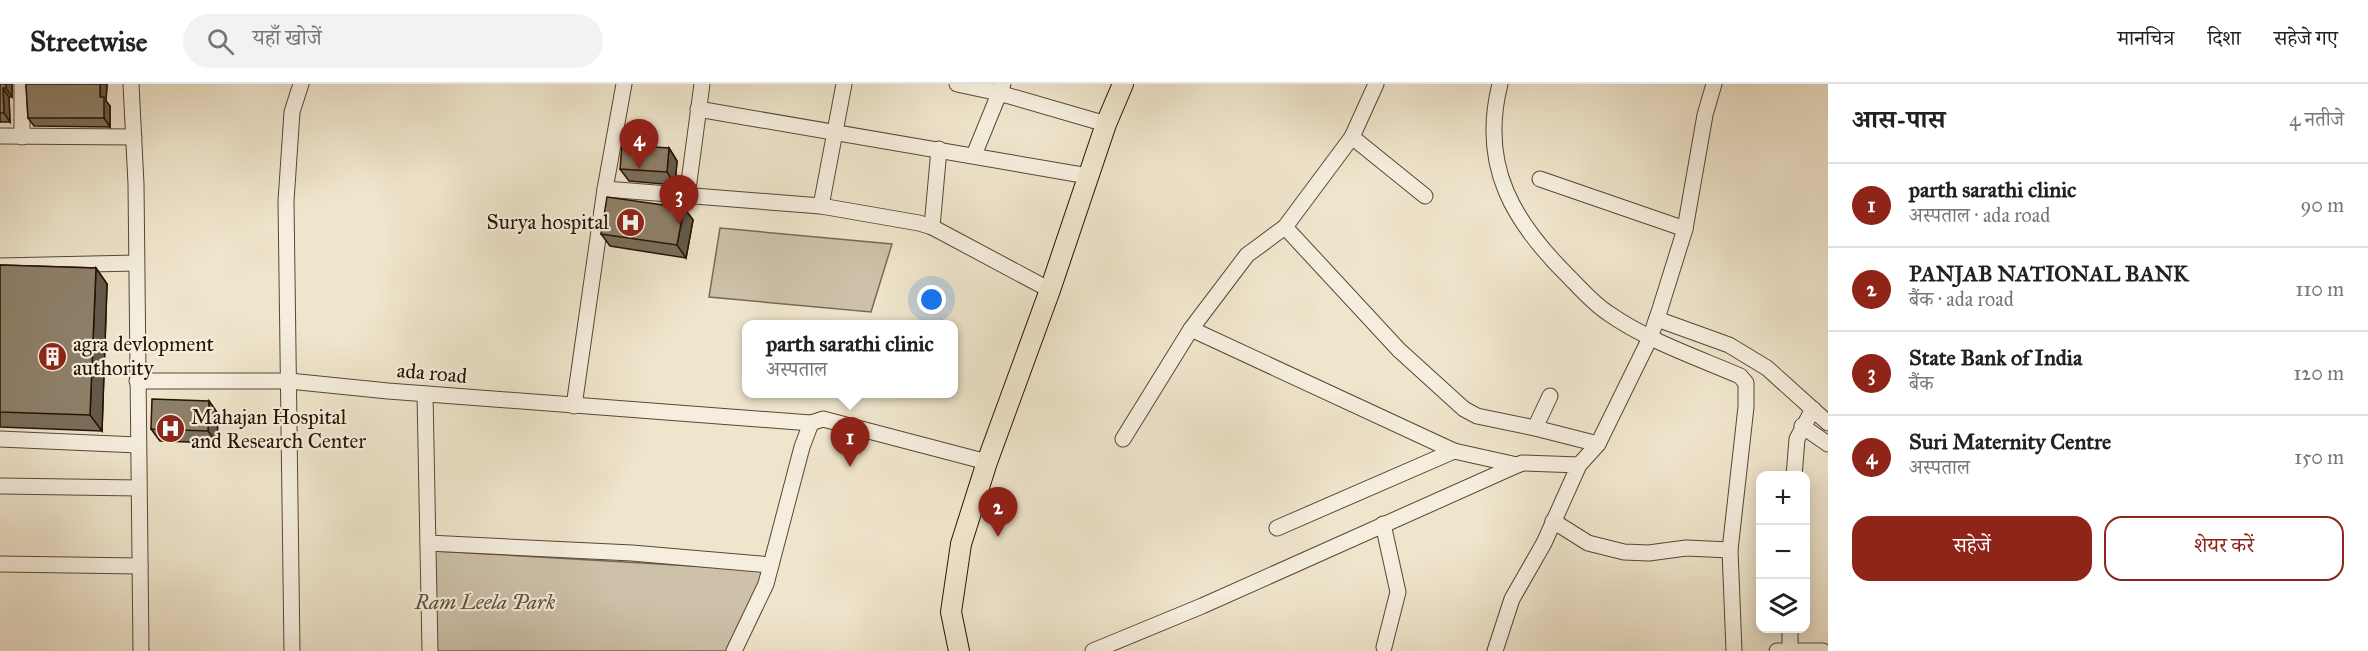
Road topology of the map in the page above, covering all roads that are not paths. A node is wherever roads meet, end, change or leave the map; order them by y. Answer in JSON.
{"nodes":[{"id":1,"x":22,"y":84,"type":"edge"},
{"id":2,"x":131,"y":84,"type":"edge"},
{"id":3,"x":301,"y":84,"type":"edge"},
{"id":4,"x":624,"y":84,"type":"edge"},
{"id":5,"x":702,"y":84,"type":"edge"},
{"id":6,"x":844,"y":84,"type":"edge"},
{"id":7,"x":957,"y":84,"type":"edge"},
{"id":8,"x":1124,"y":84,"type":"edge"},
{"id":9,"x":1376,"y":84,"type":"edge"},
{"id":10,"x":1500,"y":84,"type":"edge"},
{"id":11,"x":1714,"y":84,"type":"edge"},
{"id":12,"x":1001,"y":88,"type":"edge"},
{"id":13,"x":698,"y":110,"type":"junction"},
{"id":14,"x":1106,"y":124,"type":"junction"},
{"id":15,"x":836,"y":132,"type":"junction"},
{"id":16,"x":0,"y":136,"type":"edge"},
{"id":17,"x":22,"y":137,"type":"junction"},
{"id":18,"x":134,"y":137,"type":"junction"},
{"id":19,"x":1352,"y":137,"type":"junction"},
{"id":20,"x":939,"y":149,"type":"junction"},
{"id":21,"x":974,"y":155,"type":"junction"},
{"id":22,"x":1088,"y":176,"type":"junction"},
{"id":23,"x":1540,"y":179,"type":"dead end"},
{"id":24,"x":605,"y":189,"type":"junction"},
{"id":25,"x":1425,"y":196,"type":"dead end"},
{"id":26,"x":687,"y":197,"type":"junction"},
{"id":27,"x":821,"y":206,"type":"junction"},
{"id":28,"x":932,"y":227,"type":"junction"},
{"id":29,"x":1285,"y":227,"type":"junction"},
{"id":30,"x":1685,"y":229,"type":"junction"},
{"id":31,"x":136,"y":263,"type":"junction"},
{"id":32,"x":0,"y":266,"type":"edge"},
{"id":33,"x":1050,"y":290,"type":"junction"},
{"id":34,"x":1657,"y":319,"type":"junction"},
{"id":35,"x":1191,"y":329,"type":"junction"},
{"id":36,"x":1650,"y":338,"type":"junction"},
{"id":37,"x":136,"y":381,"type":"junction"},
{"id":38,"x":289,"y":381,"type":"junction"},
{"id":39,"x":425,"y":394,"type":"junction"},
{"id":40,"x":1550,"y":396,"type":"dead end"},
{"id":41,"x":574,"y":406,"type":"junction"},
{"id":42,"x":1813,"y":409,"type":"junction"},
{"id":43,"x":811,"y":423,"type":"junction"},
{"id":44,"x":1828,"y":423,"type":"edge"},
{"id":45,"x":1802,"y":426,"type":"junction"},
{"id":46,"x":1535,"y":428,"type":"junction"},
{"id":47,"x":0,"y":439,"type":"edge"},
{"id":48,"x":1123,"y":439,"type":"dead end"},
{"id":49,"x":1599,"y":444,"type":"junction"},
{"id":50,"x":1828,"y":444,"type":"edge"},
{"id":51,"x":138,"y":445,"type":"junction"},
{"id":52,"x":1454,"y":451,"type":"junction"},
{"id":53,"x":987,"y":462,"type":"junction"},
{"id":54,"x":1522,"y":463,"type":"junction"},
{"id":55,"x":1579,"y":465,"type":"junction"},
{"id":56,"x":1794,"y":471,"type":"edge"},
{"id":57,"x":0,"y":486,"type":"edge"},
{"id":58,"x":138,"y":488,"type":"junction"},
{"id":59,"x":1553,"y":521,"type":"junction"},
{"id":60,"x":1383,"y":524,"type":"junction"},
{"id":61,"x":1277,"y":528,"type":"dead end"},
{"id":62,"x":428,"y":543,"type":"junction"},
{"id":63,"x":1730,"y":550,"type":"junction"},
{"id":64,"x":0,"y":564,"type":"edge"},
{"id":65,"x":771,"y":565,"type":"junction"},
{"id":66,"x":140,"y":566,"type":"junction"},
{"id":67,"x":1788,"y":633,"type":"edge"},
{"id":68,"x":1384,"y":647,"type":"dead end"},
{"id":69,"x":1783,"y":650,"type":"edge"},
{"id":70,"x":141,"y":651,"type":"edge"},
{"id":71,"x":292,"y":651,"type":"edge"},
{"id":72,"x":429,"y":651,"type":"edge"},
{"id":73,"x":734,"y":651,"type":"edge"},
{"id":74,"x":959,"y":651,"type":"edge"},
{"id":75,"x":1093,"y":651,"type":"edge"},
{"id":76,"x":1495,"y":651,"type":"edge"},
{"id":77,"x":1734,"y":651,"type":"edge"},
{"id":78,"x":1822,"y":651,"type":"edge"}],
"edges":[{"from":1,"to":17,"type":"street"},
{"from":2,"to":18,"type":"street"},
{"from":3,"to":38,"type":"street"},
{"from":4,"to":24,"type":"street"},
{"from":5,"to":13,"type":"street"},
{"from":6,"to":15,"type":"street"},
{"from":7,"to":12,"type":"street"},
{"from":8,"to":14,"type":"main road"},
{"from":9,"to":19,"type":"street"},
{"from":10,"to":36,"type":"street"},
{"from":11,"to":30,"type":"street"},
{"from":12,"to":14,"type":"street"},
{"from":12,"to":21,"type":"street"},
{"from":13,"to":15,"type":"street"},
{"from":13,"to":26,"type":"street"},
{"from":14,"to":22,"type":"main road"},
{"from":15,"to":20,"type":"street"},
{"from":15,"to":27,"type":"street"},
{"from":16,"to":17,"type":"street"},
{"from":17,"to":18,"type":"street"},
{"from":18,"to":31,"type":"street"},
{"from":19,"to":25,"type":"street"},
{"from":19,"to":29,"type":"street"},
{"from":20,"to":21,"type":"street"},
{"from":20,"to":28,"type":"street"},
{"from":21,"to":22,"type":"street"},
{"from":22,"to":33,"type":"main road"},
{"from":23,"to":30,"type":"street"},
{"from":24,"to":26,"type":"street"},
{"from":24,"to":41,"type":"street"},
{"from":26,"to":27,"type":"street"},
{"from":27,"to":28,"type":"street"},
{"from":28,"to":33,"type":"street"},
{"from":29,"to":35,"type":"street"},
{"from":29,"to":46,"type":"street"},
{"from":30,"to":34,"type":"street"},
{"from":31,"to":32,"type":"street"},
{"from":31,"to":37,"type":"street"},
{"from":33,"to":53,"type":"main road"},
{"from":34,"to":36,"type":"street"},
{"from":34,"to":42,"type":"street"},
{"from":35,"to":48,"type":"street"},
{"from":35,"to":52,"type":"street"},
{"from":36,"to":49,"type":"street"},
{"from":36,"to":63,"type":"street"},
{"from":37,"to":38,"type":"street","name":"ada road"},
{"from":37,"to":51,"type":"street"},
{"from":38,"to":39,"type":"street","name":"ada road"},
{"from":38,"to":71,"type":"street"},
{"from":39,"to":41,"type":"street","name":"ada road"},
{"from":39,"to":62,"type":"street"},
{"from":40,"to":46,"type":"street"},
{"from":41,"to":43,"type":"street","name":"ada road"},
{"from":42,"to":44,"type":"street"},
{"from":42,"to":45,"type":"street"},
{"from":43,"to":53,"type":"street","name":"ada road"},
{"from":43,"to":65,"type":"street"},
{"from":45,"to":50,"type":"street"},
{"from":45,"to":56,"type":"street"},
{"from":46,"to":49,"type":"street"},
{"from":47,"to":51,"type":"street"},
{"from":49,"to":55,"type":"street"},
{"from":51,"to":58,"type":"street"},
{"from":52,"to":54,"type":"street"},
{"from":52,"to":61,"type":"street"},
{"from":53,"to":74,"type":"main road"},
{"from":54,"to":55,"type":"street"},
{"from":54,"to":60,"type":"street"},
{"from":55,"to":59,"type":"street"},
{"from":57,"to":58,"type":"street"},
{"from":58,"to":66,"type":"street"},
{"from":59,"to":63,"type":"street"},
{"from":59,"to":76,"type":"street"},
{"from":60,"to":68,"type":"street"},
{"from":60,"to":75,"type":"street"},
{"from":62,"to":65,"type":"street"},
{"from":62,"to":72,"type":"street"},
{"from":63,"to":77,"type":"street"},
{"from":64,"to":66,"type":"street"},
{"from":65,"to":73,"type":"street"},
{"from":66,"to":70,"type":"street"},
{"from":67,"to":69,"type":"street"},
{"from":69,"to":78,"type":"street"}]}
